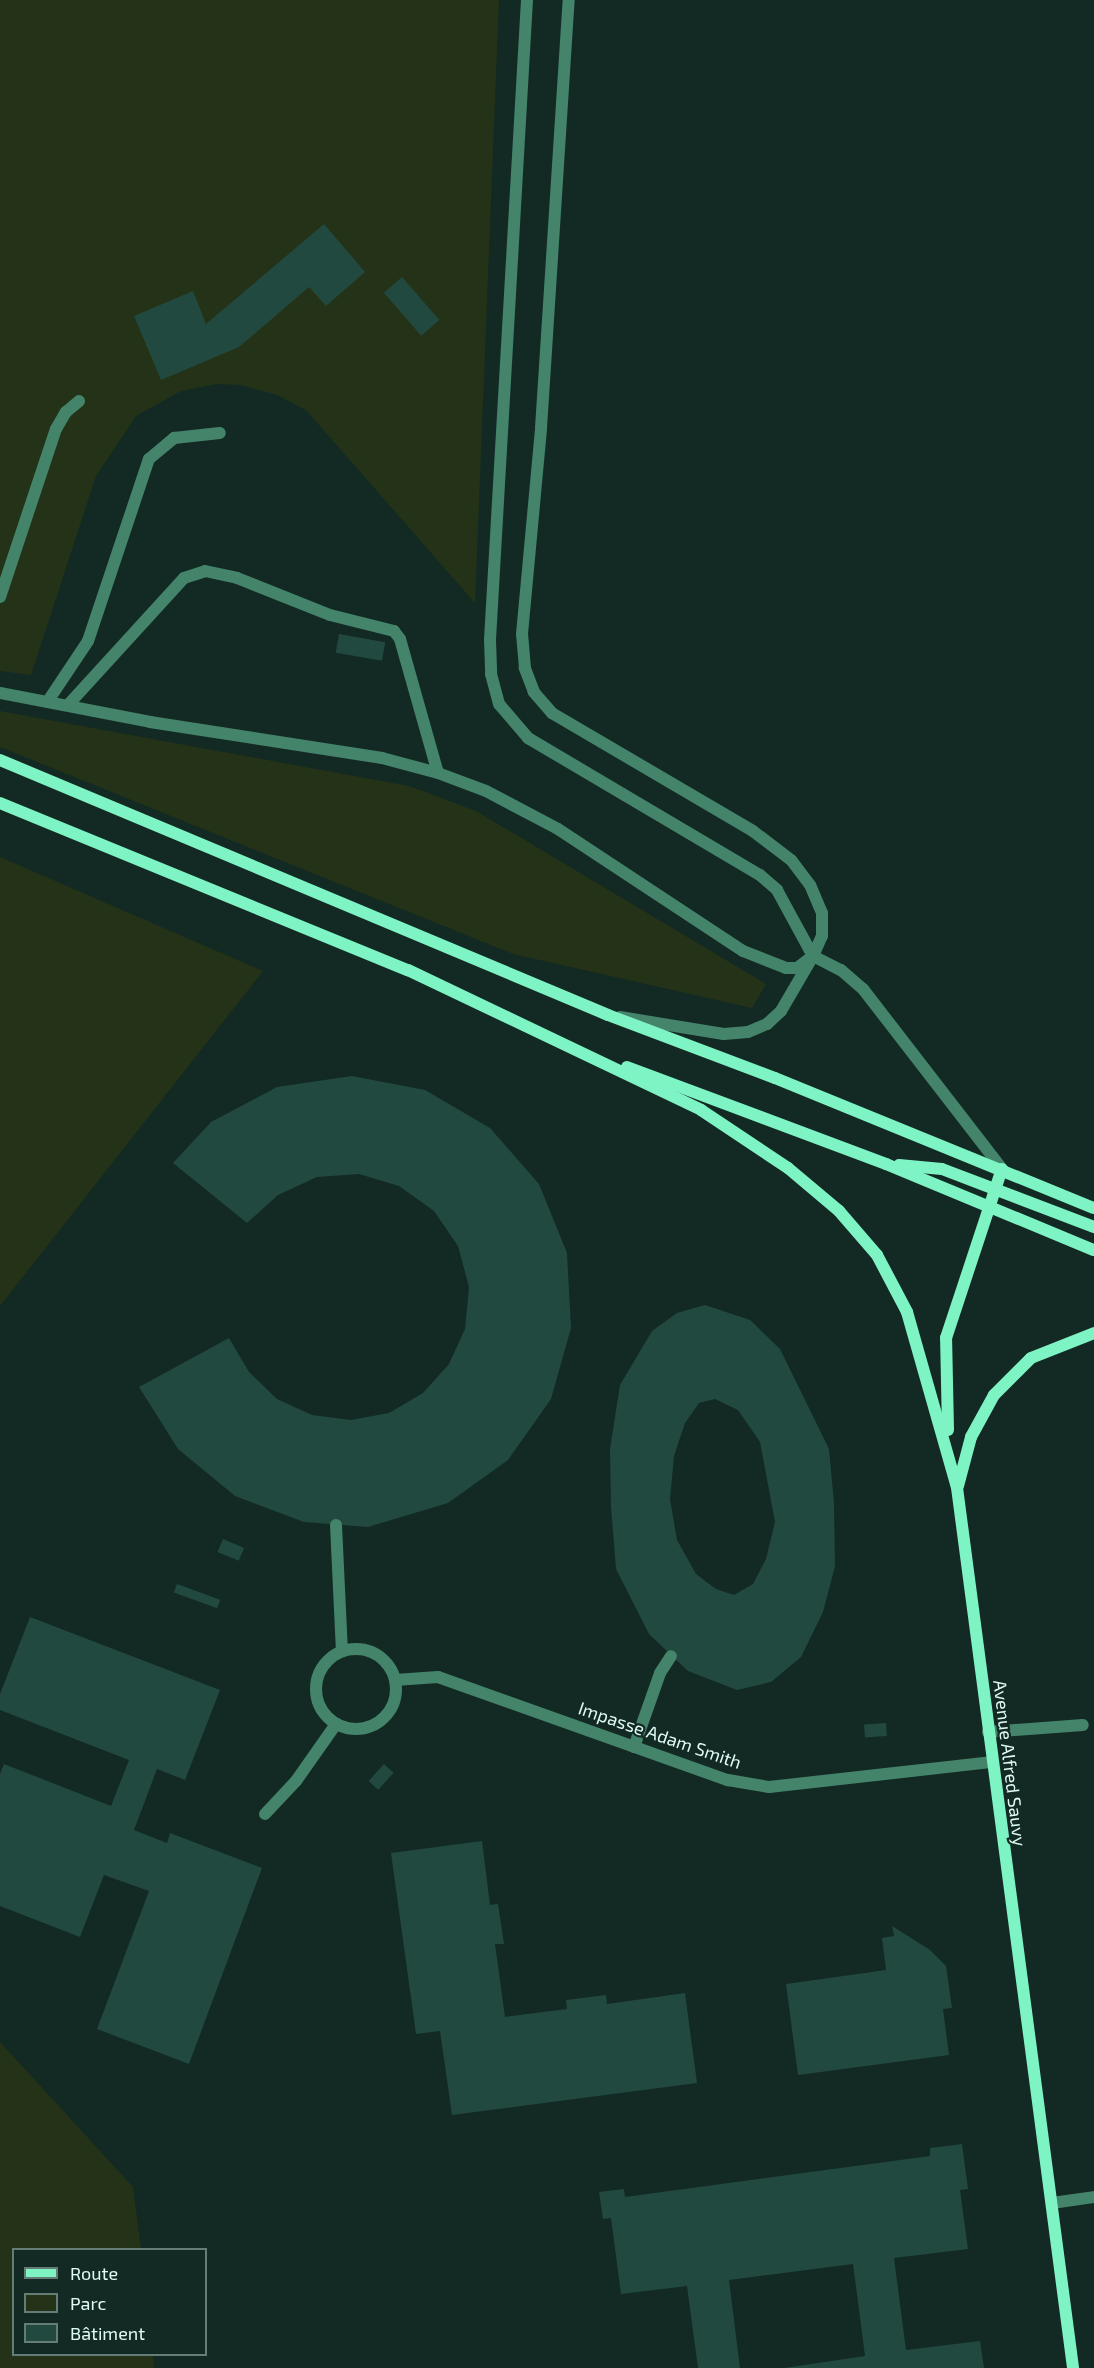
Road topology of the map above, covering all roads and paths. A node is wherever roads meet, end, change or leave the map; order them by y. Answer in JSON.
{"nodes":[{"id":1,"x":527,"y":0,"type":"edge"},
{"id":2,"x":569,"y":0,"type":"edge"},
{"id":3,"x":79,"y":401,"type":"dead end"},
{"id":4,"x":220,"y":433,"type":"dead end"},
{"id":5,"x":0,"y":597,"type":"edge"},
{"id":6,"x":0,"y":693,"type":"edge"},
{"id":7,"x":48,"y":701,"type":"junction"},
{"id":8,"x":68,"y":705,"type":"junction"},
{"id":9,"x":0,"y":760,"type":"edge"},
{"id":10,"x":438,"y":773,"type":"junction"},
{"id":11,"x":0,"y":803,"type":"edge"},
{"id":12,"x":813,"y":956,"type":"junction"},
{"id":13,"x":608,"y":1015,"type":"junction"},
{"id":14,"x":550,"y":1038,"type":"junction"},
{"id":15,"x":886,"y":1164,"type":"junction"},
{"id":16,"x":1002,"y":1169,"type":"junction"},
{"id":17,"x":996,"y":1186,"type":"junction"},
{"id":18,"x":989,"y":1206,"type":"junction"},
{"id":19,"x":1094,"y":1208,"type":"edge"},
{"id":20,"x":1094,"y":1227,"type":"edge"},
{"id":21,"x":1094,"y":1250,"type":"edge"},
{"id":22,"x":1094,"y":1333,"type":"edge"},
{"id":23,"x":957,"y":1487,"type":"junction"},
{"id":24,"x":336,"y":1525,"type":"dead end"},
{"id":25,"x":342,"y":1651,"type":"junction"},
{"id":26,"x":671,"y":1656,"type":"dead end"},
{"id":27,"x":395,"y":1680,"type":"junction"},
{"id":28,"x":336,"y":1724,"type":"junction"},
{"id":29,"x":1083,"y":1725,"type":"dead end"},
{"id":30,"x":987,"y":1732,"type":"junction"},
{"id":31,"x":634,"y":1747,"type":"junction"},
{"id":32,"x":991,"y":1762,"type":"junction"},
{"id":33,"x":265,"y":1814,"type":"dead end"},
{"id":34,"x":1094,"y":2198,"type":"edge"},
{"id":35,"x":1052,"y":2202,"type":"junction"},
{"id":36,"x":1073,"y":2368,"type":"edge"}],
"edges":[{"from":1,"to":12,"type":"street"},
{"from":2,"to":12,"type":"street"},
{"from":3,"to":5,"type":"street"},
{"from":4,"to":7,"type":"street"},
{"from":6,"to":7,"type":"street"},
{"from":7,"to":8,"type":"street"},
{"from":8,"to":10,"type":"street"},
{"from":8,"to":10,"type":"street"},
{"from":9,"to":13,"type":"main road"},
{"from":10,"to":12,"type":"street"},
{"from":11,"to":14,"type":"main road"},
{"from":12,"to":13,"type":"street"},
{"from":12,"to":16,"type":"street"},
{"from":13,"to":16,"type":"main road"},
{"from":14,"to":15,"type":"main road"},
{"from":14,"to":23,"type":"main road"},
{"from":15,"to":17,"type":"main road"},
{"from":15,"to":18,"type":"main road"},
{"from":16,"to":17,"type":"main road","name":"Avenue Alfred Sauvy"},
{"from":16,"to":19,"type":"main road"},
{"from":17,"to":18,"type":"main road","name":"Avenue Alfred Sauvy"},
{"from":17,"to":20,"type":"main road"},
{"from":18,"to":21,"type":"main road"},
{"from":18,"to":23,"type":"main road","name":"Avenue Alfred Sauvy"},
{"from":22,"to":23,"type":"main road"},
{"from":23,"to":30,"type":"main road","name":"Avenue Alfred Sauvy"},
{"from":24,"to":25,"type":"street"},
{"from":25,"to":27,"type":"street"},
{"from":25,"to":28,"type":"street"},
{"from":26,"to":31,"type":"street"},
{"from":27,"to":28,"type":"street"},
{"from":27,"to":31,"type":"street","name":"Impasse Adam Smith"},
{"from":28,"to":33,"type":"street"},
{"from":29,"to":30,"type":"street"},
{"from":30,"to":32,"type":"main road","name":"Avenue Alfred Sauvy"},
{"from":31,"to":32,"type":"street","name":"Impasse Adam Smith"},
{"from":32,"to":35,"type":"main road","name":"Avenue Alfred Sauvy"},
{"from":34,"to":35,"type":"street"},
{"from":35,"to":36,"type":"main road","name":"Avenue Alfred Sauvy"}]}
